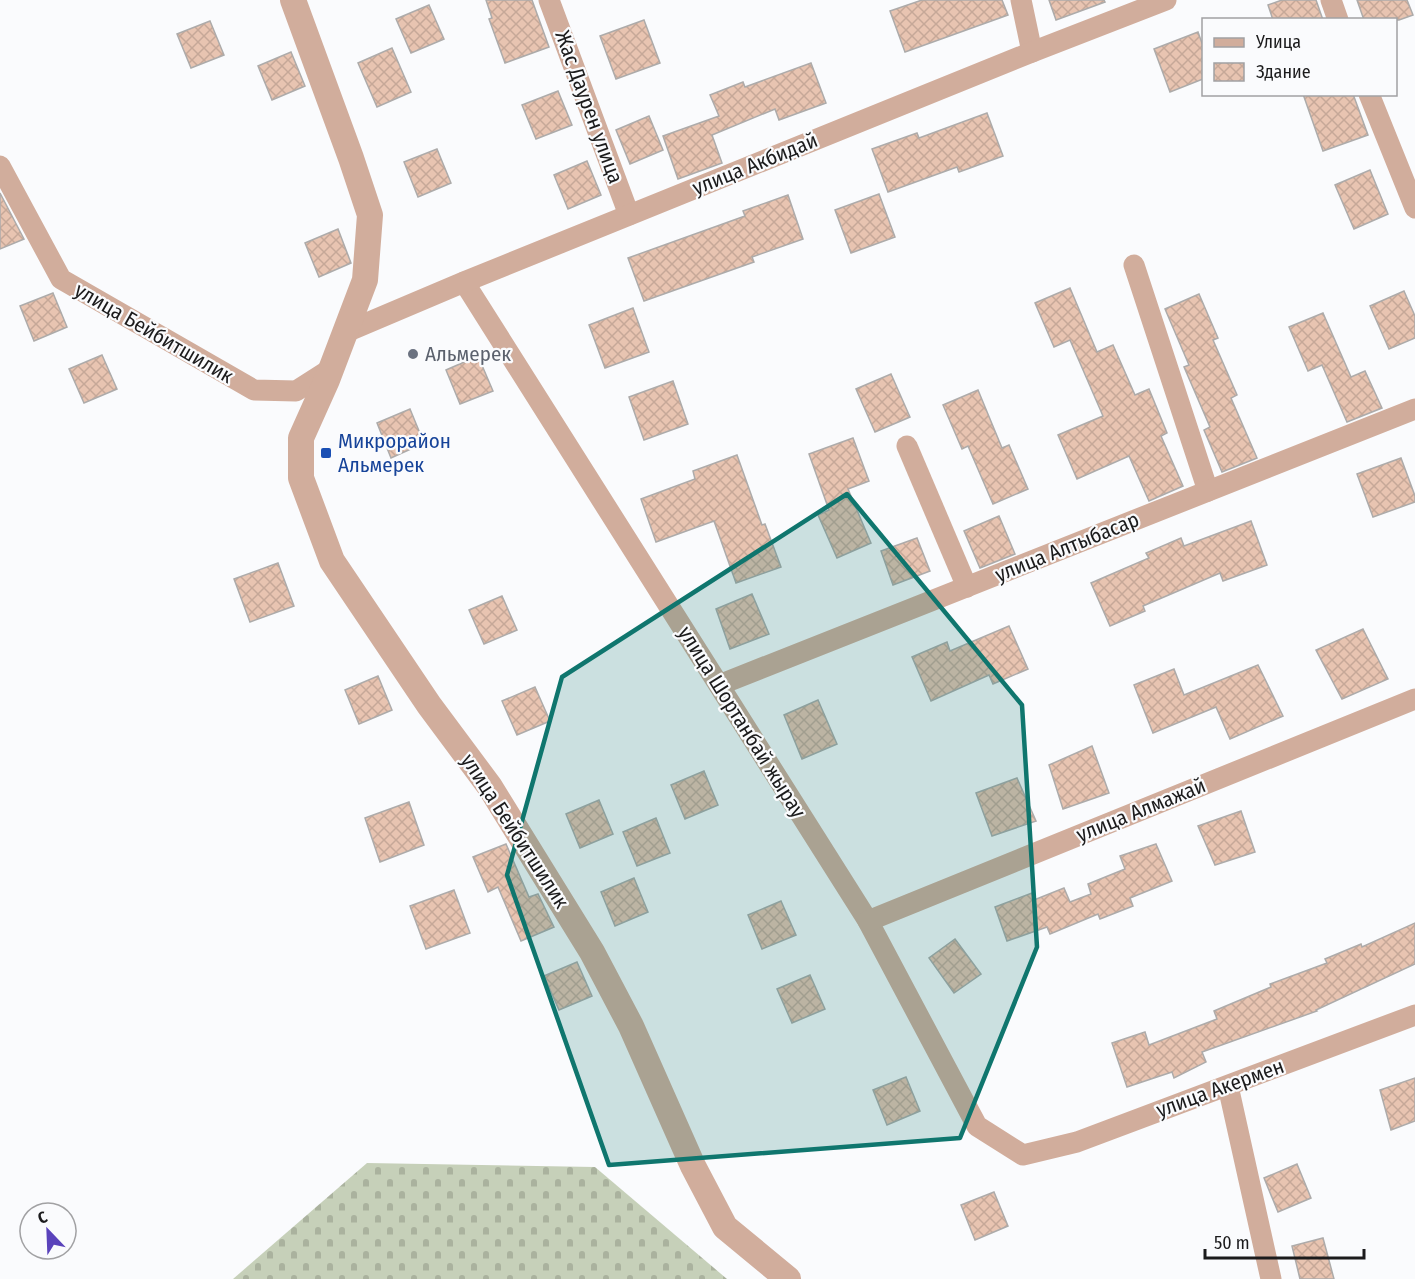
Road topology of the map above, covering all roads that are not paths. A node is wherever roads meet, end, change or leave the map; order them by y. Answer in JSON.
{"nodes":[{"id":1,"x":293,"y":0,"type":"edge"},
{"id":2,"x":549,"y":0,"type":"edge"},
{"id":3,"x":1021,"y":0,"type":"edge"},
{"id":4,"x":1166,"y":0,"type":"edge"},
{"id":5,"x":1330,"y":0,"type":"edge"},
{"id":6,"x":1337,"y":18,"type":"edge"},
{"id":7,"x":1032,"y":52,"type":"junction"},
{"id":8,"x":1370,"y":96,"type":"edge"},
{"id":9,"x":0,"y":166,"type":"edge"},
{"id":10,"x":1415,"y":208,"type":"edge"},
{"id":11,"x":629,"y":215,"type":"junction"},
{"id":12,"x":1134,"y":265,"type":"dead end"},
{"id":13,"x":464,"y":282,"type":"junction"},
{"id":14,"x":346,"y":332,"type":"junction"},
{"id":15,"x":332,"y":368,"type":"junction"},
{"id":16,"x":1415,"y":409,"type":"edge"},
{"id":17,"x":907,"y":446,"type":"dead end"},
{"id":18,"x":1208,"y":491,"type":"junction"},
{"id":19,"x":966,"y":587,"type":"junction"},
{"id":20,"x":719,"y":685,"type":"junction"},
{"id":21,"x":1415,"y":699,"type":"edge"},
{"id":22,"x":868,"y":921,"type":"junction"},
{"id":23,"x":1415,"y":1016,"type":"edge"},
{"id":24,"x":1228,"y":1086,"type":"junction"},
{"id":25,"x":1023,"y":1155,"type":"joint"},
{"id":26,"x":788,"y":1279,"type":"edge"},
{"id":27,"x":1271,"y":1279,"type":"edge"}],
"edges":[{"from":1,"to":14,"type":"street"},
{"from":2,"to":11,"type":"street","name":"Жас Даурен улица"},
{"from":3,"to":7,"type":"street"},
{"from":4,"to":7,"type":"street","name":"улица Акбидай"},
{"from":5,"to":6,"type":"street"},
{"from":7,"to":11,"type":"street","name":"улица Акбидай"},
{"from":8,"to":10,"type":"street"},
{"from":9,"to":15,"type":"street","name":"улица Бейбитшилик"},
{"from":11,"to":13,"type":"street","name":"улица Акбидай"},
{"from":12,"to":18,"type":"street"},
{"from":13,"to":14,"type":"street","name":"улица Акбидай"},
{"from":13,"to":20,"type":"street","name":"улица Шортанбай жырау"},
{"from":14,"to":15,"type":"street","name":"улица Бейбитшилик"},
{"from":15,"to":26,"type":"street","name":"улица Бейбитшилик"},
{"from":16,"to":18,"type":"street","name":"улица Алтыбасар"},
{"from":17,"to":19,"type":"street"},
{"from":18,"to":19,"type":"street","name":"улица Алтыбасар"},
{"from":19,"to":20,"type":"street","name":"улица Алтыбасар"},
{"from":20,"to":22,"type":"street","name":"улица Шортанбай жырау"},
{"from":21,"to":22,"type":"street","name":"улица Алмажай"},
{"from":22,"to":25,"type":"street","name":"улица Шортанбай жырау"},
{"from":23,"to":24,"type":"street","name":"улица Акермен"},
{"from":24,"to":25,"type":"street","name":"улица Акермен"},
{"from":24,"to":27,"type":"street"}]}
